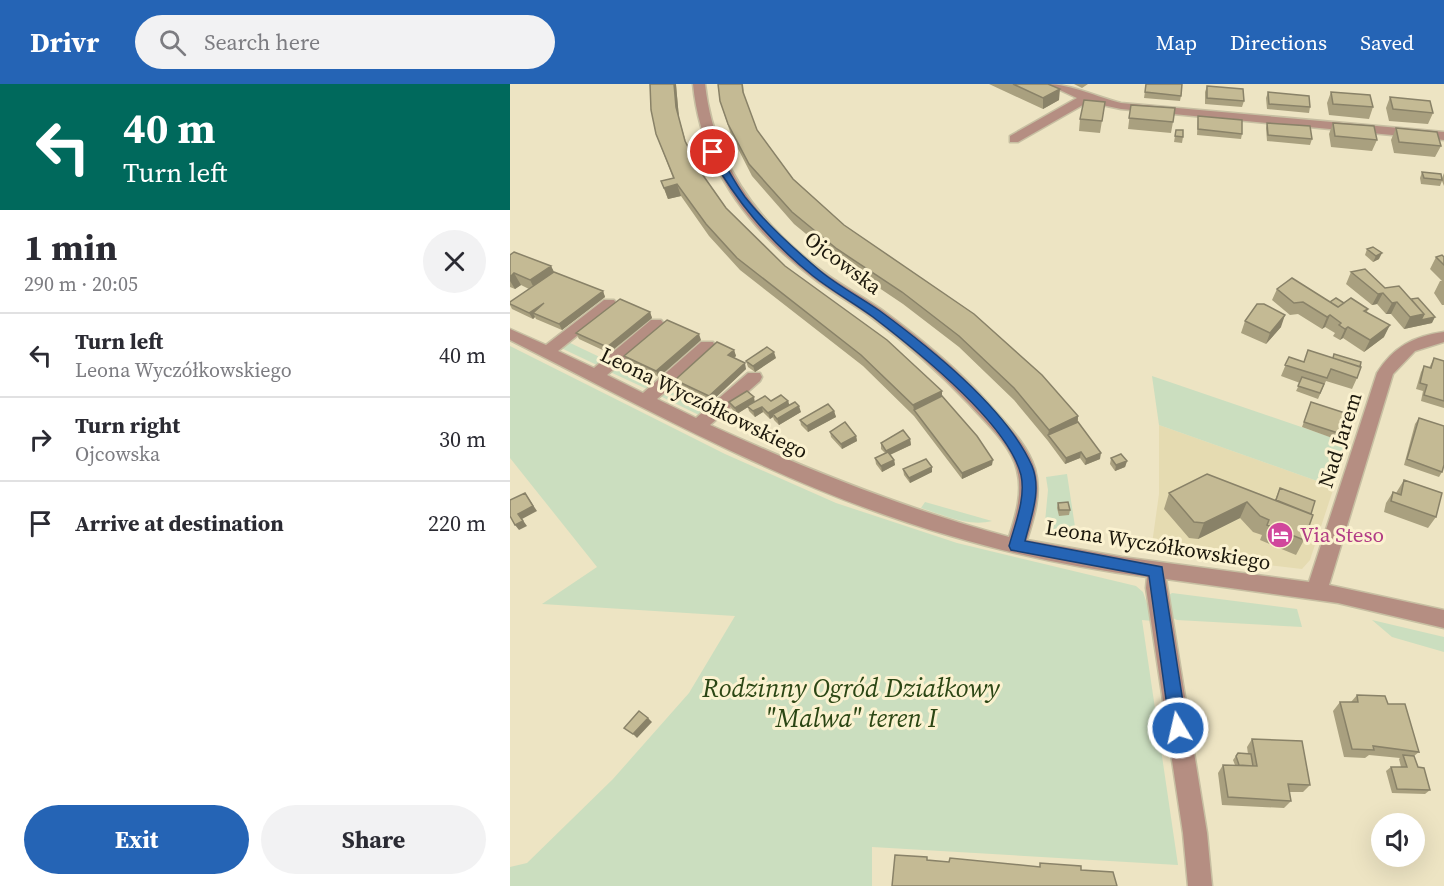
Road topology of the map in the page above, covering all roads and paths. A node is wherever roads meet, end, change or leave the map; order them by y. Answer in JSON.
{"nodes":[{"id":1,"x":699,"y":84,"type":"edge"},
{"id":2,"x":1053,"y":84,"type":"edge"},
{"id":3,"x":1086,"y":98,"type":"junction"},
{"id":4,"x":1444,"y":136,"type":"edge"},
{"id":5,"x":1014,"y":139,"type":"dead end"},
{"id":6,"x":609,"y":303,"type":"dead end"},
{"id":7,"x":656,"y":324,"type":"dead end"},
{"id":8,"x":510,"y":334,"type":"edge"},
{"id":9,"x":1444,"y":337,"type":"edge"},
{"id":10,"x":707,"y":346,"type":"dead end"},
{"id":11,"x":547,"y":352,"type":"junction"},
{"id":12,"x":595,"y":376,"type":"junction"},
{"id":13,"x":754,"y":376,"type":"dead end"},
{"id":14,"x":646,"y":400,"type":"junction"},
{"id":15,"x":698,"y":426,"type":"junction"},
{"id":16,"x":1016,"y":546,"type":"junction"},
{"id":17,"x":1157,"y":571,"type":"junction"},
{"id":18,"x":1318,"y":591,"type":"junction"},
{"id":19,"x":1444,"y":620,"type":"edge"},
{"id":20,"x":1200,"y":886,"type":"edge"}],
"edges":[{"from":1,"to":16,"type":"street","name":"Ojcowska"},
{"from":2,"to":3,"type":"street"},
{"from":3,"to":4,"type":"street"},
{"from":3,"to":5,"type":"street"},
{"from":6,"to":11,"type":"street"},
{"from":7,"to":12,"type":"street"},
{"from":8,"to":11,"type":"street","name":"Leona Wyczółkowskiego"},
{"from":9,"to":18,"type":"street","name":"Nad Jarem"},
{"from":10,"to":14,"type":"street"},
{"from":11,"to":12,"type":"street","name":"Leona Wyczółkowskiego"},
{"from":12,"to":14,"type":"street","name":"Leona Wyczółkowskiego"},
{"from":13,"to":15,"type":"street"},
{"from":14,"to":15,"type":"street","name":"Leona Wyczółkowskiego"},
{"from":15,"to":16,"type":"street","name":"Leona Wyczółkowskiego"},
{"from":16,"to":17,"type":"street","name":"Leona Wyczółkowskiego"},
{"from":17,"to":18,"type":"street","name":"Leona Wyczółkowskiego"},
{"from":17,"to":20,"type":"street"},
{"from":18,"to":19,"type":"street","name":"Leona Wyczółkowskiego"}]}
